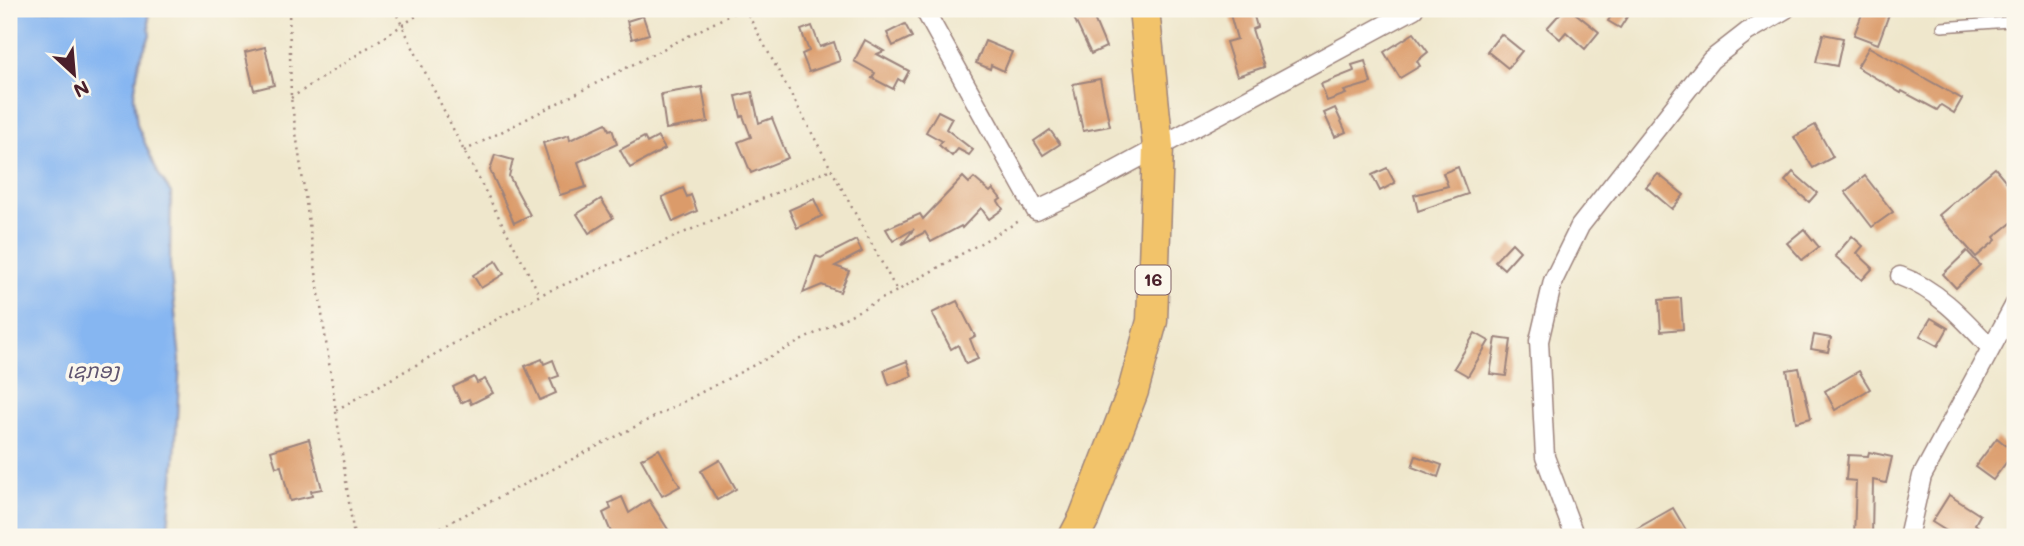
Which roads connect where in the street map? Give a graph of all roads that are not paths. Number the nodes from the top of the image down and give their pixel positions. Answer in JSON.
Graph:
{"nodes":[{"id":1,"x":924,"y":9,"type":"edge"},
{"id":2,"x":1144,"y":9,"type":"edge"},
{"id":3,"x":1413,"y":9,"type":"edge"},
{"id":4,"x":1786,"y":9,"type":"edge"},
{"id":5,"x":2015,"y":25,"type":"edge"},
{"id":6,"x":1942,"y":26,"type":"dead end"},
{"id":7,"x":1158,"y":147,"type":"junction"},
{"id":8,"x":1900,"y":276,"type":"dead end"},
{"id":9,"x":2015,"y":304,"type":"edge"},
{"id":10,"x":1990,"y":347,"type":"junction"},
{"id":11,"x":1074,"y":537,"type":"edge"},
{"id":12,"x":1575,"y":537,"type":"edge"},
{"id":13,"x":1908,"y":537,"type":"edge"}],
"edges":[{"from":1,"to":7,"type":"street"},
{"from":2,"to":7,"type":"highway","number":"16"},
{"from":3,"to":7,"type":"street"},
{"from":4,"to":12,"type":"street"},
{"from":5,"to":6,"type":"lane"},
{"from":7,"to":11,"type":"highway","number":"16"},
{"from":8,"to":10,"type":"street"},
{"from":9,"to":10,"type":"street"},
{"from":10,"to":13,"type":"street"}]}
